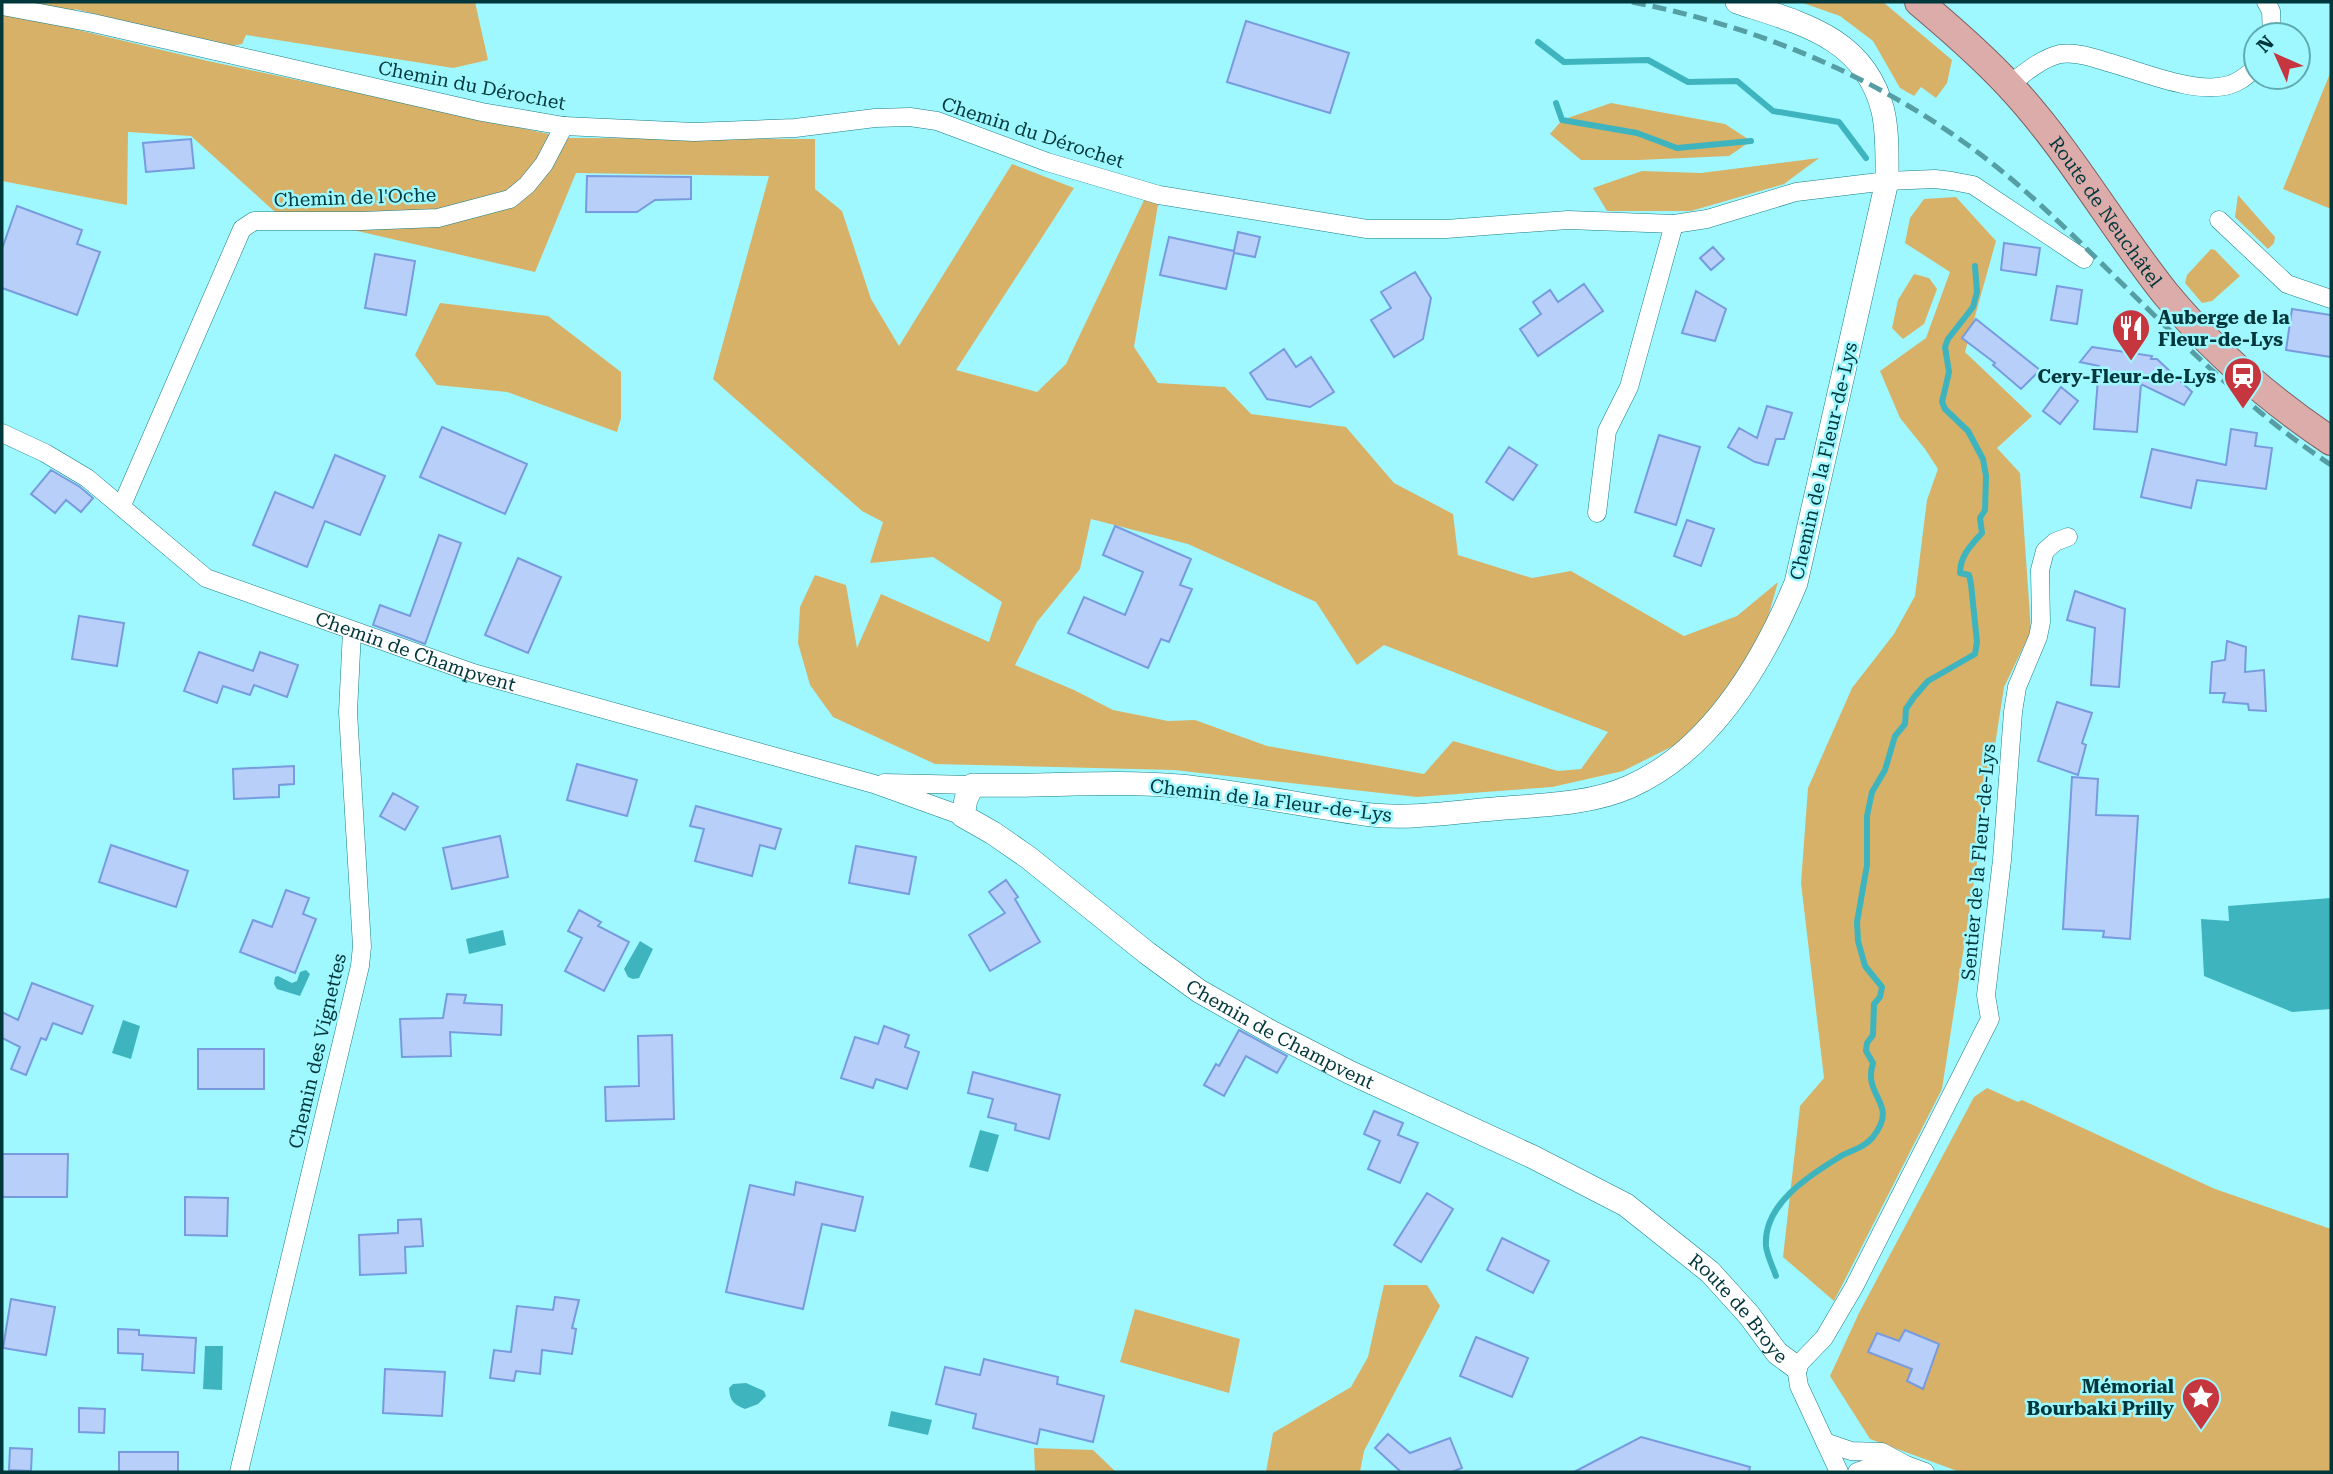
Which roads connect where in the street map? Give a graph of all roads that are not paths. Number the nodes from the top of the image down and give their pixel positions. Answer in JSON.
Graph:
{"nodes":[{"id":1,"x":1737,"y":2,"type":"edge"},
{"id":2,"x":1919,"y":2,"type":"edge"},
{"id":3,"x":2266,"y":2,"type":"edge"},
{"id":4,"x":2,"y":6,"type":"edge"},
{"id":5,"x":2271,"y":21,"type":"edge"},
{"id":6,"x":2242,"y":79,"type":"edge"},
{"id":7,"x":2009,"y":85,"type":"junction"},
{"id":8,"x":564,"y":126,"type":"junction"},
{"id":9,"x":1887,"y":181,"type":"junction"},
{"id":10,"x":2219,"y":220,"type":"dead end"},
{"id":11,"x":1674,"y":224,"type":"junction"},
{"id":12,"x":2084,"y":259,"type":"dead end"},
{"id":13,"x":2331,"y":299,"type":"edge"},
{"id":14,"x":2,"y":433,"type":"edge"},
{"id":15,"x":2331,"y":441,"type":"edge"},
{"id":16,"x":122,"y":505,"type":"junction"},
{"id":17,"x":1597,"y":513,"type":"dead end"},
{"id":18,"x":2068,"y":537,"type":"dead end"},
{"id":19,"x":352,"y":631,"type":"junction"},
{"id":20,"x":874,"y":784,"type":"junction"},
{"id":21,"x":973,"y":785,"type":"junction"},
{"id":22,"x":963,"y":816,"type":"junction"},
{"id":23,"x":1626,"y":1205,"type":"joint"},
{"id":24,"x":1796,"y":1367,"type":"junction"},
{"id":25,"x":1825,"y":1442,"type":"junction"},
{"id":26,"x":1906,"y":1465,"type":"junction"},
{"id":27,"x":239,"y":1472,"type":"edge"},
{"id":28,"x":1839,"y":1472,"type":"edge"},
{"id":29,"x":1857,"y":1472,"type":"edge"},
{"id":30,"x":1925,"y":1472,"type":"edge"}],
"edges":[{"from":1,"to":9,"type":"street","name":"Chemin de la Fleur-de-Lys"},
{"from":2,"to":7,"type":"main road","name":"Route de Neuchâtel"},
{"from":3,"to":5,"type":"street"},
{"from":4,"to":8,"type":"street","name":"Chemin du Dérochet"},
{"from":6,"to":7,"type":"street"},
{"from":7,"to":15,"type":"main road","name":"Route de Neuchâtel"},
{"from":8,"to":11,"type":"street","name":"Chemin du Dérochet"},
{"from":8,"to":16,"type":"street","name":"Chemin de l'Oche"},
{"from":9,"to":11,"type":"street","name":"Chemin du Dérochet"},
{"from":9,"to":12,"type":"street","name":"Chemin du Dérochet"},
{"from":9,"to":21,"type":"street","name":"Chemin de la Fleur-de-Lys"},
{"from":10,"to":13,"type":"street"},
{"from":11,"to":17,"type":"street"},
{"from":14,"to":16,"type":"street","name":"Chemin de Champvent"},
{"from":16,"to":19,"type":"street","name":"Chemin de Champvent"},
{"from":18,"to":24,"type":"street","name":"Sentier de la Fleur-de-Lys"},
{"from":19,"to":20,"type":"street","name":"Chemin de Champvent"},
{"from":19,"to":27,"type":"street","name":"Chemin des Vignettes"},
{"from":20,"to":21,"type":"street","name":"Chemin de Champvent"},
{"from":20,"to":22,"type":"street","name":"Chemin de Champvent"},
{"from":21,"to":22,"type":"street"},
{"from":22,"to":23,"type":"street","name":"Chemin de Champvent"},
{"from":23,"to":24,"type":"street","name":"Route de Broye"},
{"from":24,"to":25,"type":"street","name":"Route de Broye"},
{"from":25,"to":26,"type":"street"},
{"from":25,"to":28,"type":"street","name":"Route de Broye"},
{"from":26,"to":29,"type":"street"},
{"from":26,"to":30,"type":"street"}]}
